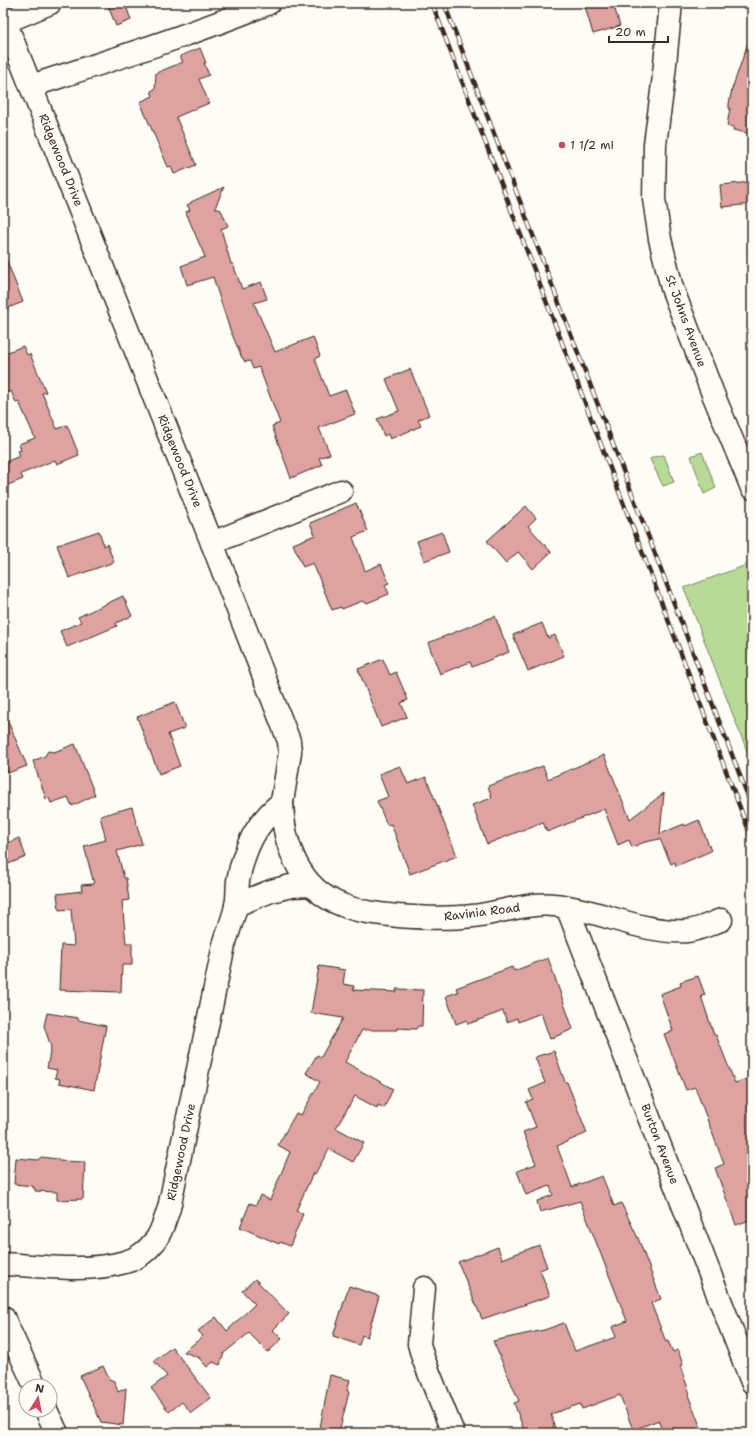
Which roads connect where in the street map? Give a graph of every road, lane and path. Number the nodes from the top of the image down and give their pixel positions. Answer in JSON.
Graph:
{"nodes":[{"id":1,"x":50,"y":3,"type":"edge"},
{"id":2,"x":269,"y":3,"type":"edge"},
{"id":3,"x":671,"y":3,"type":"edge"},
{"id":4,"x":687,"y":3,"type":"edge"},
{"id":5,"x":4,"y":19,"type":"edge"},
{"id":6,"x":663,"y":84,"type":"junction"},
{"id":7,"x":31,"y":86,"type":"junction"},
{"id":8,"x":752,"y":488,"type":"edge"},
{"id":9,"x":341,"y":491,"type":"dead end"},
{"id":10,"x":212,"y":544,"type":"junction"},
{"id":11,"x":282,"y":802,"type":"junction"},
{"id":12,"x":311,"y":885,"type":"junction"},
{"id":13,"x":236,"y":905,"type":"junction"},
{"id":14,"x":567,"y":907,"type":"junction"},
{"id":15,"x":721,"y":920,"type":"dead end"},
{"id":16,"x":3,"y":1264,"type":"edge"},
{"id":17,"x":424,"y":1288,"type":"dead end"},
{"id":18,"x":3,"y":1317,"type":"edge"},
{"id":19,"x":31,"y":1378,"type":"edge"},
{"id":20,"x":752,"y":1382,"type":"edge"},
{"id":21,"x":50,"y":1418,"type":"edge"},
{"id":22,"x":57,"y":1433,"type":"edge"},
{"id":23,"x":453,"y":1433,"type":"edge"}],
"edges":[{"from":1,"to":5,"type":"street"},
{"from":2,"to":7,"type":"street"},
{"from":3,"to":6,"type":"street","name":"St Johns Avenue"},
{"from":4,"to":6,"type":"street"},
{"from":5,"to":7,"type":"street","name":"Ridgewood Drive"},
{"from":6,"to":8,"type":"street","name":"St Johns Avenue"},
{"from":7,"to":10,"type":"street","name":"Ridgewood Drive"},
{"from":9,"to":10,"type":"street"},
{"from":10,"to":11,"type":"street","name":"Ridgewood Drive"},
{"from":11,"to":12,"type":"street","name":"Ravinia Road"},
{"from":11,"to":13,"type":"street","name":"Ridgewood Drive"},
{"from":12,"to":13,"type":"street"},
{"from":12,"to":14,"type":"street","name":"Ravinia Road"},
{"from":13,"to":16,"type":"street","name":"Ridgewood Drive"},
{"from":14,"to":15,"type":"street","name":"Ravinia Road"},
{"from":14,"to":20,"type":"street","name":"Burton Avenue"},
{"from":17,"to":23,"type":"street"},
{"from":18,"to":19,"type":"street"},
{"from":21,"to":22,"type":"street"}]}
